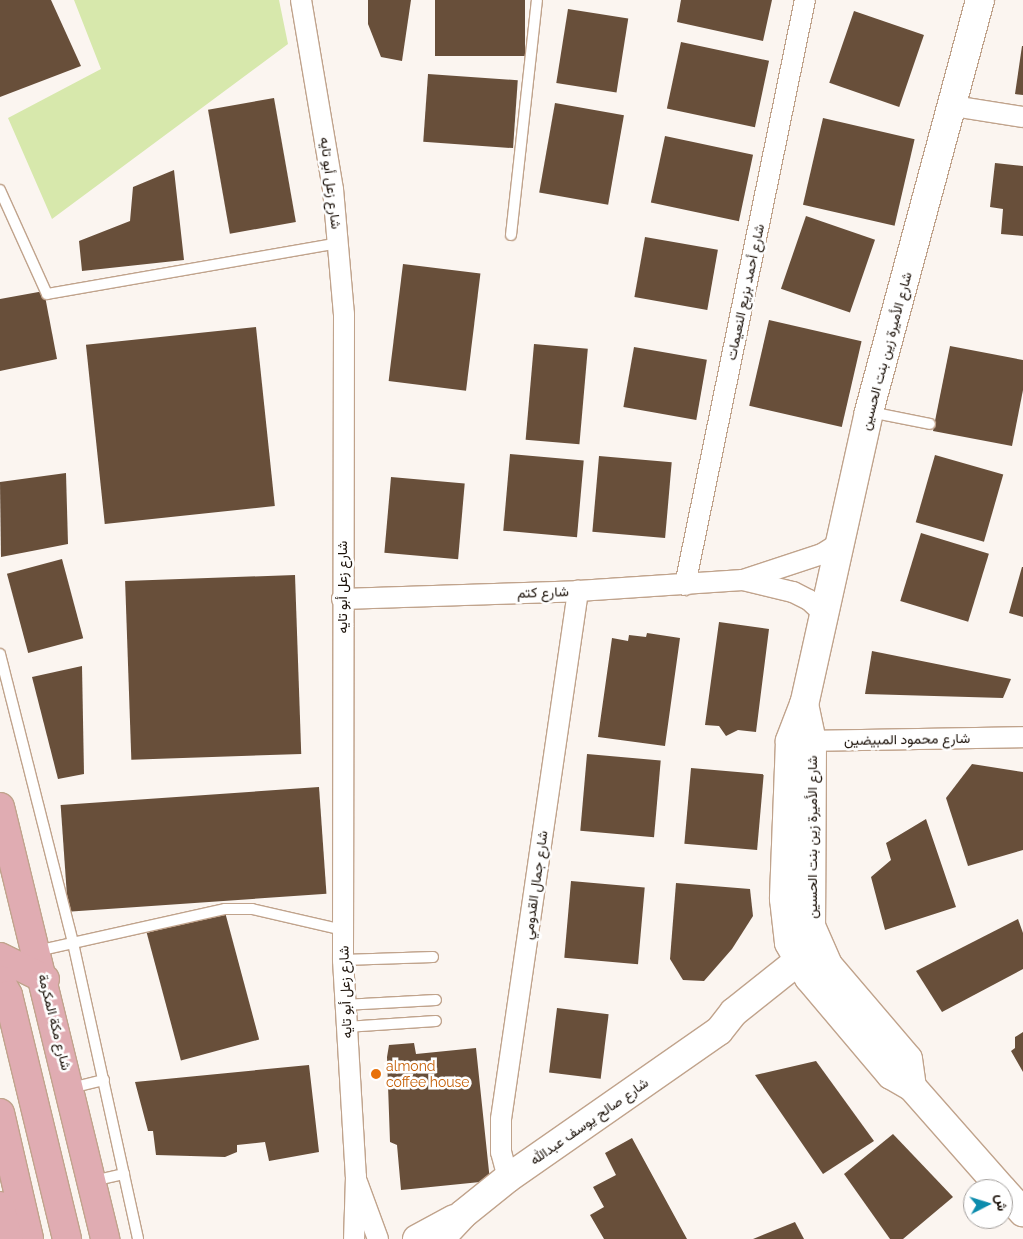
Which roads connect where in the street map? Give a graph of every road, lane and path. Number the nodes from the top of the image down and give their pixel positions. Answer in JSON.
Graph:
{"nodes":[{"id":1,"x":301,"y":0,"type":"edge"},
{"id":2,"x":537,"y":0,"type":"edge"},
{"id":3,"x":805,"y":0,"type":"edge"},
{"id":4,"x":980,"y":0,"type":"edge"},
{"id":5,"x":953,"y":106,"type":"junction"},
{"id":6,"x":1023,"y":117,"type":"edge"},
{"id":7,"x":0,"y":190,"type":"edge"},
{"id":8,"x":511,"y":235,"type":"dead end"},
{"id":9,"x":338,"y":243,"type":"junction"},
{"id":10,"x":869,"y":412,"type":"junction"},
{"id":11,"x":930,"y":424,"type":"dead end"},
{"id":12,"x":841,"y":542,"type":"junction"},
{"id":13,"x":743,"y":580,"type":"junction"},
{"id":14,"x":685,"y":584,"type":"junction"},
{"id":15,"x":578,"y":591,"type":"junction"},
{"id":16,"x":342,"y":599,"type":"junction"},
{"id":17,"x":823,"y":613,"type":"junction"},
{"id":18,"x":0,"y":654,"type":"edge"},
{"id":19,"x":1023,"y":737,"type":"edge"},
{"id":20,"x":801,"y":741,"type":"junction"},
{"id":21,"x":0,"y":807,"type":"edge"},
{"id":22,"x":343,"y":930,"type":"junction"},
{"id":23,"x":73,"y":943,"type":"junction"},
{"id":24,"x":37,"y":951,"type":"junction"},
{"id":25,"x":0,"y":957,"type":"edge"},
{"id":26,"x":434,"y":957,"type":"dead end"},
{"id":27,"x":343,"y":960,"type":"junction"},
{"id":28,"x":813,"y":962,"type":"junction"},
{"id":29,"x":45,"y":979,"type":"junction"},
{"id":30,"x":0,"y":980,"type":"edge"},
{"id":31,"x":436,"y":1000,"type":"dead end"},
{"id":32,"x":344,"y":1005,"type":"junction"},
{"id":33,"x":436,"y":1021,"type":"dead end"},
{"id":34,"x":346,"y":1027,"type":"junction"},
{"id":35,"x":104,"y":1080,"type":"junction"},
{"id":36,"x":70,"y":1088,"type":"junction"},
{"id":37,"x":0,"y":1113,"type":"edge"},
{"id":38,"x":124,"y":1174,"type":"junction"},
{"id":39,"x":356,"y":1177,"type":"junction"},
{"id":40,"x":508,"y":1178,"type":"junction"},
{"id":41,"x":994,"y":1179,"type":"edge"},
{"id":42,"x":92,"y":1182,"type":"junction"},
{"id":43,"x":1013,"y":1200,"type":"edge"},
{"id":44,"x":0,"y":1206,"type":"edge"},
{"id":45,"x":1023,"y":1212,"type":"edge"},
{"id":46,"x":462,"y":1215,"type":"junction"},
{"id":47,"x":8,"y":1239,"type":"edge"},
{"id":48,"x":29,"y":1239,"type":"edge"},
{"id":49,"x":67,"y":1239,"type":"edge"},
{"id":50,"x":105,"y":1239,"type":"edge"},
{"id":51,"x":138,"y":1239,"type":"edge"},
{"id":52,"x":354,"y":1239,"type":"edge"},
{"id":53,"x":378,"y":1239,"type":"edge"},
{"id":54,"x":417,"y":1239,"type":"edge"},
{"id":55,"x":440,"y":1239,"type":"edge"}],
"edges":[{"from":1,"to":9,"type":"street","name":"شارع زعل أبو تايه"},
{"from":2,"to":8,"type":"lane"},
{"from":3,"to":14,"type":"street","name":"شارع أحمد بزيع النعيمات"},
{"from":4,"to":5,"type":"street","name":"شارع الأميرة زين بنت الحسين"},
{"from":5,"to":6,"type":"street"},
{"from":5,"to":10,"type":"street","name":"شارع الأميرة زين بنت الحسين"},
{"from":7,"to":9,"type":"lane"},
{"from":9,"to":16,"type":"street","name":"شارع زعل أبو تايه"},
{"from":10,"to":11,"type":"lane"},
{"from":10,"to":12,"type":"street","name":"شارع الأميرة زين بنت الحسين"},
{"from":12,"to":13,"type":"street","name":"شارع كتم"},
{"from":12,"to":17,"type":"street","name":"شارع الأميرة زين بنت الحسين"},
{"from":13,"to":14,"type":"street","name":"شارع كتم"},
{"from":13,"to":17,"type":"street","name":"شارع كتم"},
{"from":14,"to":15,"type":"street","name":"شارع كتم"},
{"from":15,"to":16,"type":"street","name":"شارع كتم"},
{"from":15,"to":40,"type":"street","name":"شارع جمال القدومي"},
{"from":16,"to":22,"type":"street","name":"شارع زعل أبو تايه"},
{"from":17,"to":20,"type":"street","name":"شارع الأميرة زين بنت الحسين"},
{"from":18,"to":23,"type":"lane"},
{"from":19,"to":20,"type":"street","name":"شارع محمود المبيضين"},
{"from":20,"to":28,"type":"street","name":"شارع الأميرة زين بنت الحسين"},
{"from":21,"to":24,"type":"main road","name":"شارع مكة المكرمة"},
{"from":22,"to":23,"type":"lane"},
{"from":22,"to":27,"type":"street","name":"شارع زعل أبو تايه"},
{"from":23,"to":24,"type":"lane"},
{"from":23,"to":35,"type":"lane"},
{"from":24,"to":29,"type":"main road","name":"شارع مكة المكرمة"},
{"from":25,"to":29,"type":"main road"},
{"from":26,"to":27,"type":"lane"},
{"from":27,"to":32,"type":"street","name":"شارع زعل أبو تايه"},
{"from":28,"to":40,"type":"street","name":"شارع صالح يوسف عبدالله"},
{"from":28,"to":41,"type":"street","name":"شارع الأميرة زين بنت الحسين"},
{"from":29,"to":36,"type":"main road","name":"شارع مكة المكرمة"},
{"from":30,"to":49,"type":"main road"},
{"from":31,"to":32,"type":"lane"},
{"from":32,"to":34,"type":"street","name":"شارع زعل أبو تايه"},
{"from":33,"to":34,"type":"lane"},
{"from":34,"to":39,"type":"street","name":"شارع زعل أبو تايه"},
{"from":35,"to":36,"type":"lane"},
{"from":35,"to":38,"type":"lane"},
{"from":36,"to":42,"type":"main road","name":"شارع مكة المكرمة"},
{"from":37,"to":48,"type":"main road"},
{"from":38,"to":42,"type":"lane"},
{"from":38,"to":51,"type":"lane"},
{"from":39,"to":52,"type":"street","name":"شارع زعل أبو تايه"},
{"from":39,"to":53,"type":"street","name":"شارع زعل أبو تايه"},
{"from":40,"to":46,"type":"street","name":"شارع صالح يوسف عبدالله"},
{"from":42,"to":50,"type":"main road","name":"شارع مكة المكرمة"},
{"from":43,"to":45,"type":"street","name":"شارع الأميرة زين بنت الحسين"},
{"from":44,"to":47,"type":"main road"},
{"from":46,"to":54,"type":"street","name":"شارع صالح يوسف عبدالله"},
{"from":46,"to":55,"type":"street","name":"شارع صالح يوسف عبدالله"}]}
